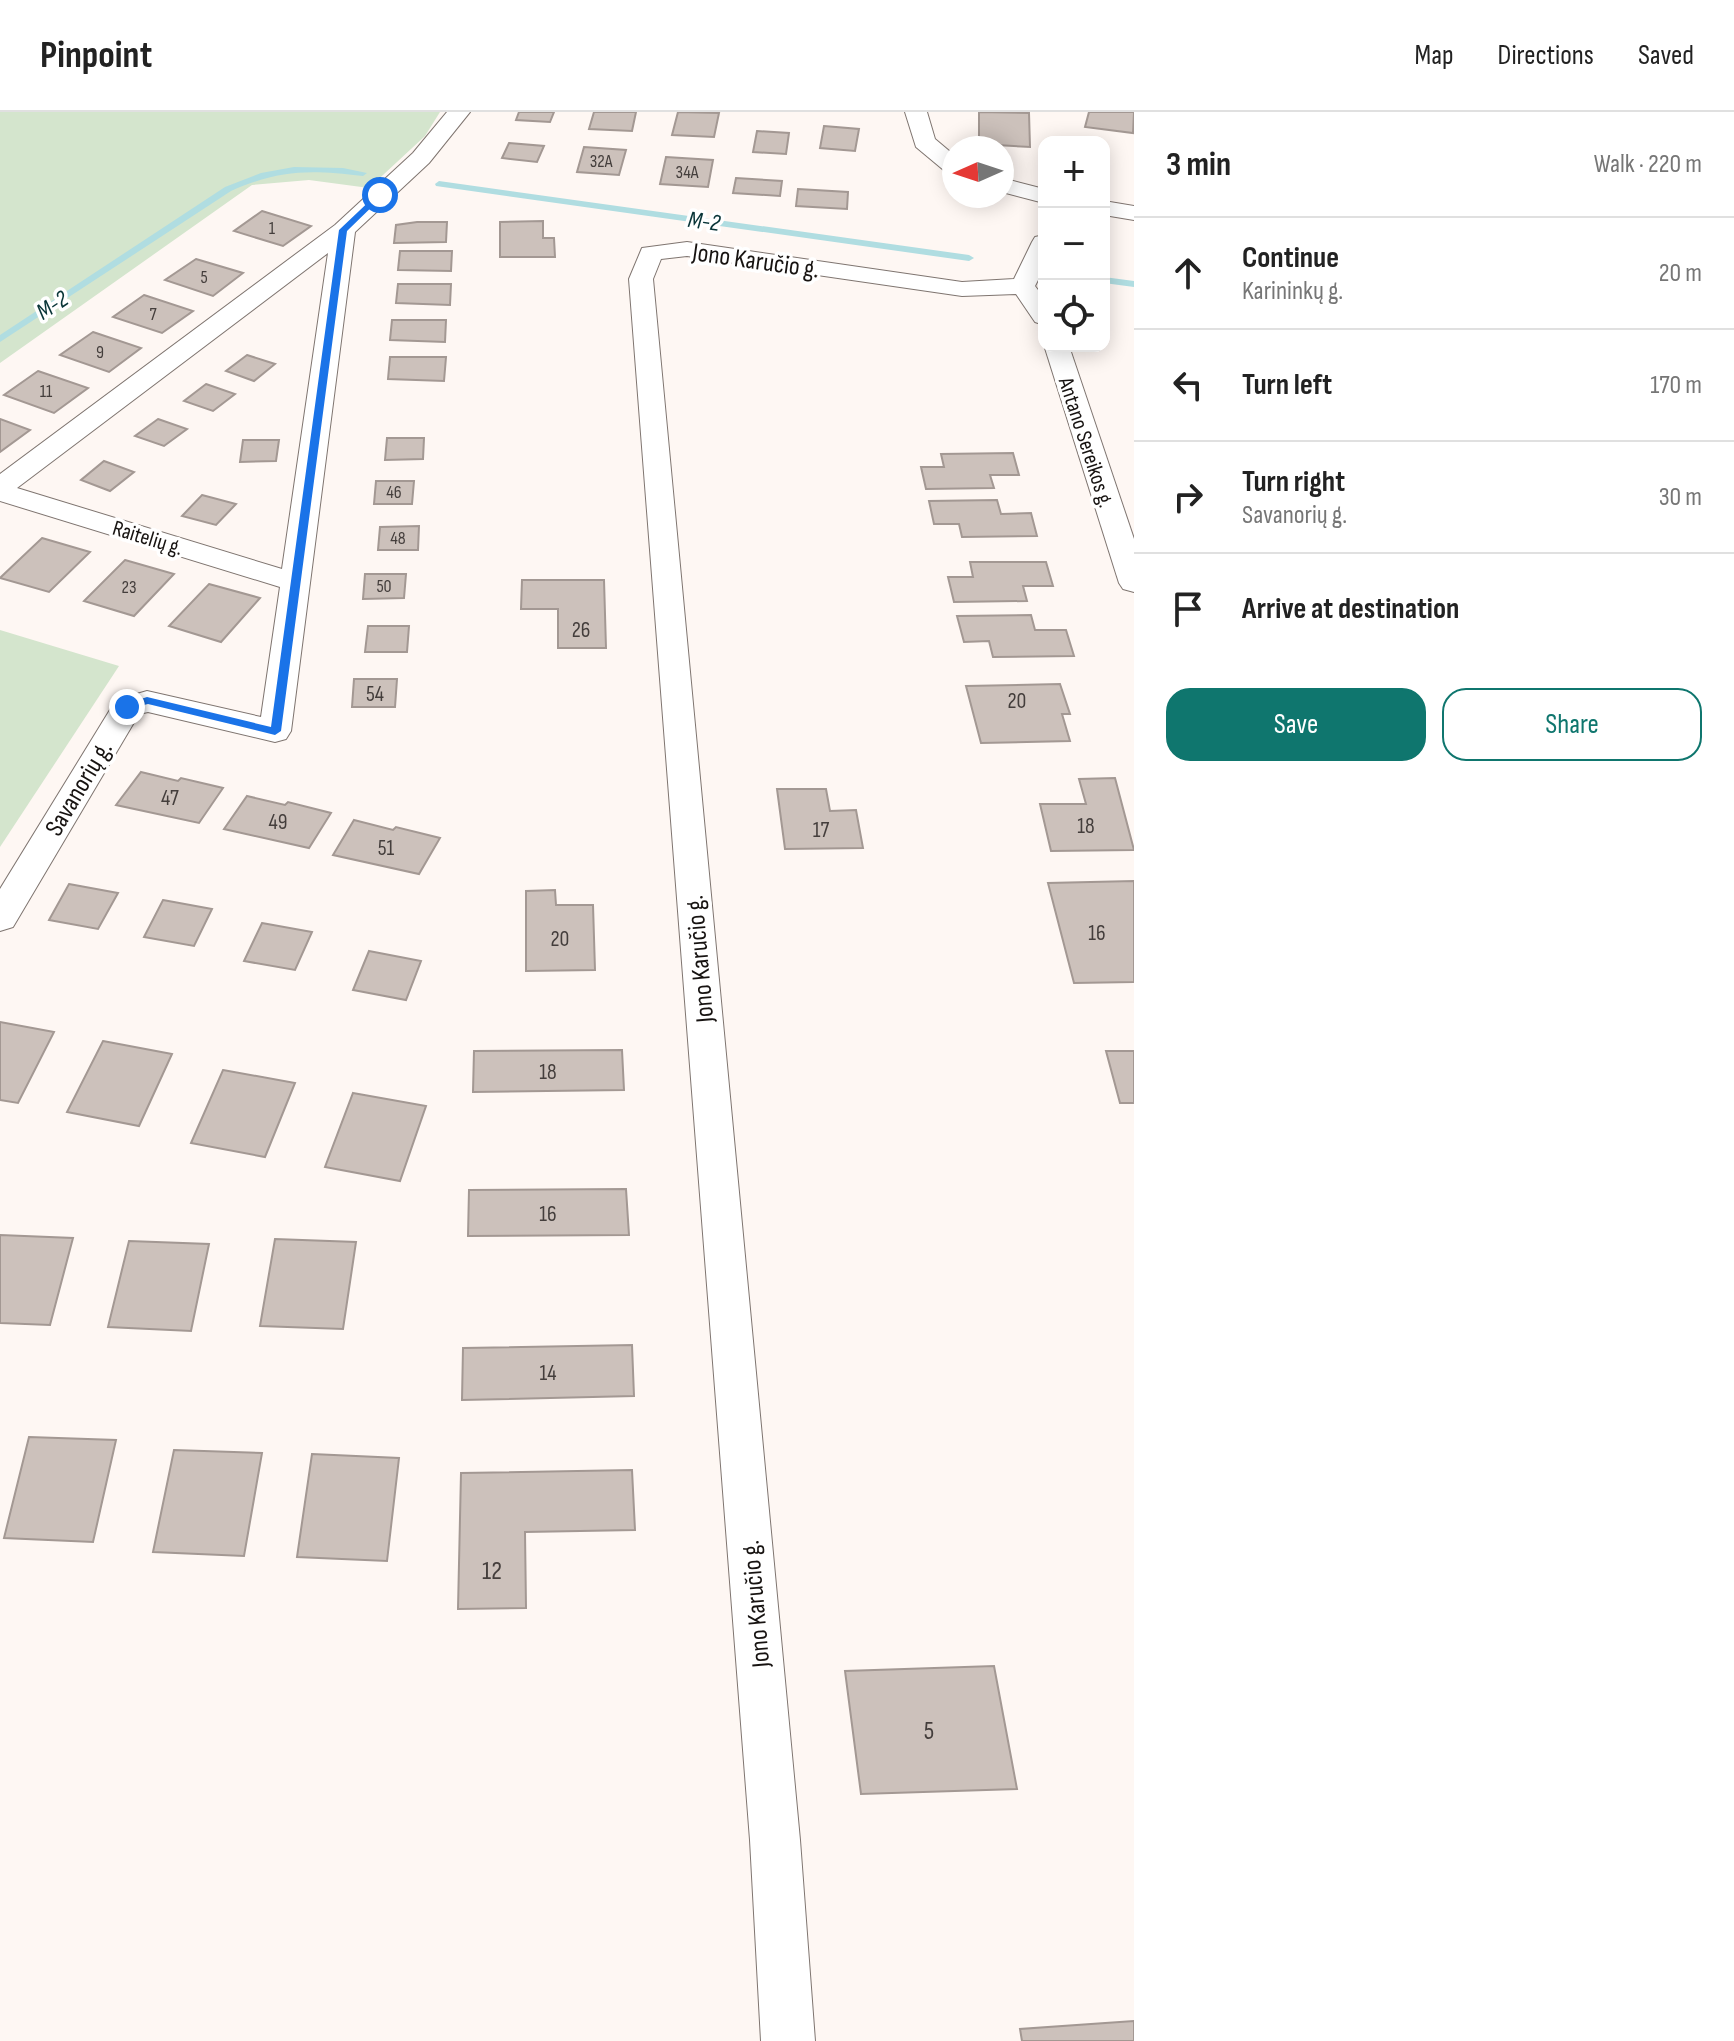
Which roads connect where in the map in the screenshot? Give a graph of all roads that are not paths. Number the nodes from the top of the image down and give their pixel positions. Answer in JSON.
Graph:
{"nodes":[{"id":1,"x":459,"y":112,"type":"edge"},
{"id":2,"x":916,"y":112,"type":"edge"},
{"id":3,"x":942,"y":157,"type":"edge"},
{"id":4,"x":1014,"y":188,"type":"edge"},
{"id":5,"x":1038,"y":194,"type":"edge"},
{"id":6,"x":1110,"y":209,"type":"edge"},
{"id":7,"x":1134,"y":213,"type":"edge"},
{"id":8,"x":343,"y":230,"type":"junction"},
{"id":9,"x":1038,"y":255,"type":"edge"},
{"id":10,"x":1023,"y":286,"type":"junction"},
{"id":11,"x":1038,"y":308,"type":"edge"},
{"id":12,"x":1058,"y":352,"type":"edge"},
{"id":13,"x":0,"y":490,"type":"edge"},
{"id":14,"x":295,"y":582,"type":"junction"},
{"id":15,"x":1134,"y":583,"type":"edge"},
{"id":16,"x":0,"y":918,"type":"edge"},
{"id":17,"x":788,"y":2041,"type":"edge"}],
"edges":[{"from":1,"to":8,"type":"street"},
{"from":2,"to":3,"type":"street"},
{"from":4,"to":5,"type":"street"},
{"from":6,"to":7,"type":"street"},
{"from":8,"to":13,"type":"street"},
{"from":8,"to":14,"type":"street"},
{"from":9,"to":10,"type":"street"},
{"from":10,"to":11,"type":"street"},
{"from":10,"to":17,"type":"street","name":"Jono Karučio g."},
{"from":12,"to":15,"type":"street","name":"Antano Sereikos g."},
{"from":13,"to":14,"type":"street","name":"Raitelių g."},
{"from":14,"to":16,"type":"street","name":"Savanorių g."}]}
